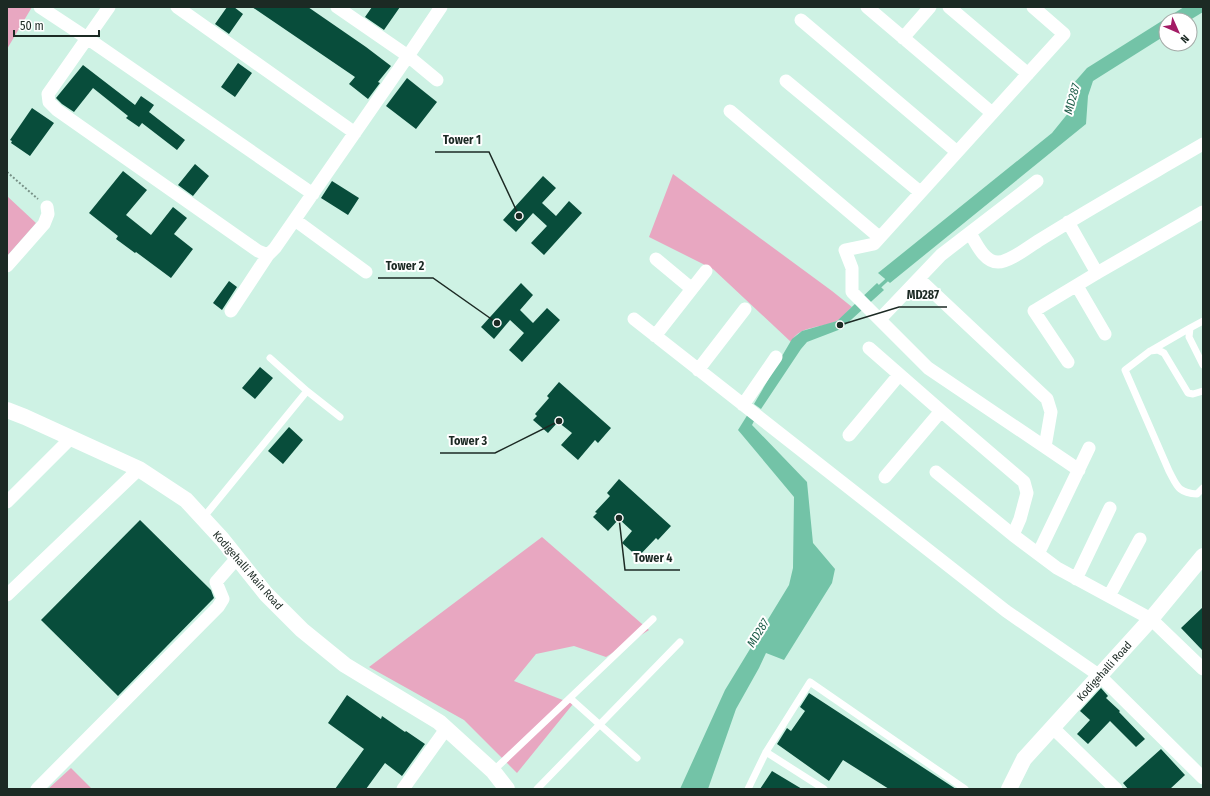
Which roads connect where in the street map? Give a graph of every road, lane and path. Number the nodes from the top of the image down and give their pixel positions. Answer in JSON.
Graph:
{"nodes":[{"id":1,"x":40,"y":7,"type":"edge"},
{"id":2,"x":109,"y":7,"type":"edge"},
{"id":3,"x":177,"y":7,"type":"edge"},
{"id":4,"x":337,"y":7,"type":"edge"},
{"id":5,"x":441,"y":7,"type":"edge"},
{"id":6,"x":867,"y":7,"type":"edge"},
{"id":7,"x":930,"y":7,"type":"edge"},
{"id":8,"x":949,"y":7,"type":"edge"},
{"id":9,"x":1033,"y":7,"type":"edge"},
{"id":10,"x":801,"y":20,"type":"dead end"},
{"id":11,"x":87,"y":38,"type":"junction"},
{"id":12,"x":904,"y":38,"type":"junction"},
{"id":13,"x":408,"y":56,"type":"junction"},
{"id":14,"x":1028,"y":74,"type":"junction"},
{"id":15,"x":437,"y":80,"type":"dead end"},
{"id":16,"x":786,"y":81,"type":"dead end"},
{"id":17,"x":730,"y":111,"type":"dead end"},
{"id":18,"x":992,"y":113,"type":"junction"},
{"id":19,"x":355,"y":133,"type":"junction"},
{"id":20,"x":1203,"y":144,"type":"edge"},
{"id":21,"x":957,"y":152,"type":"junction"},
{"id":22,"x":7,"y":172,"type":"edge"},
{"id":23,"x":1037,"y":181,"type":"dead end"},
{"id":24,"x":920,"y":192,"type":"junction"},
{"id":25,"x":313,"y":194,"type":"junction"},
{"id":26,"x":46,"y":207,"type":"joint"},
{"id":27,"x":1203,"y":212,"type":"edge"},
{"id":28,"x":295,"y":220,"type":"junction"},
{"id":29,"x":1068,"y":222,"type":"junction"},
{"id":30,"x":970,"y":233,"type":"junction"},
{"id":31,"x":879,"y":237,"type":"junction"},
{"id":32,"x":268,"y":255,"type":"junction"},
{"id":33,"x":656,"y":259,"type":"dead end"},
{"id":34,"x":7,"y":266,"type":"edge"},
{"id":35,"x":366,"y":272,"type":"dead end"},
{"id":36,"x":706,"y":272,"type":"dead end"},
{"id":37,"x":1097,"y":273,"type":"junction"},
{"id":38,"x":919,"y":279,"type":"junction"},
{"id":39,"x":1077,"y":286,"type":"junction"},
{"id":40,"x":692,"y":289,"type":"junction"},
{"id":41,"x":745,"y":309,"type":"dead end"},
{"id":42,"x":231,"y":311,"type":"dead end"},
{"id":43,"x":877,"y":316,"type":"junction"},
{"id":44,"x":634,"y":320,"type":"dead end"},
{"id":45,"x":1203,"y":322,"type":"edge"},
{"id":46,"x":1190,"y":328,"type":"junction"},
{"id":47,"x":1105,"y":334,"type":"dead end"},
{"id":48,"x":655,"y":336,"type":"junction"},
{"id":49,"x":869,"y":348,"type":"dead end"},
{"id":50,"x":1150,"y":351,"type":"junction"},
{"id":51,"x":776,"y":357,"type":"dead end"},
{"id":52,"x":270,"y":358,"type":"dead end"},
{"id":53,"x":1068,"y":362,"type":"dead end"},
{"id":54,"x":1203,"y":365,"type":"edge"},
{"id":55,"x":698,"y":370,"type":"junction"},
{"id":56,"x":899,"y":375,"type":"junction"},
{"id":57,"x":307,"y":391,"type":"junction"},
{"id":58,"x":1203,"y":391,"type":"edge"},
{"id":59,"x":743,"y":405,"type":"junction"},
{"id":60,"x":7,"y":410,"type":"edge"},
{"id":61,"x":941,"y":411,"type":"junction"},
{"id":62,"x":340,"y":417,"type":"dead end"},
{"id":63,"x":850,"y":435,"type":"dead end"},
{"id":64,"x":70,"y":438,"type":"junction"},
{"id":65,"x":1045,"y":447,"type":"junction"},
{"id":66,"x":1089,"y":448,"type":"dead end"},
{"id":67,"x":139,"y":469,"type":"junction"},
{"id":68,"x":1079,"y":470,"type":"junction"},
{"id":69,"x":936,"y":472,"type":"dead end"},
{"id":70,"x":885,"y":476,"type":"dead end"},
{"id":71,"x":1203,"y":488,"type":"edge"},
{"id":72,"x":7,"y":502,"type":"edge"},
{"id":73,"x":1110,"y":508,"type":"dead end"},
{"id":74,"x":203,"y":518,"type":"junction"},
{"id":75,"x":1013,"y":535,"type":"junction"},
{"id":76,"x":1140,"y":539,"type":"dead end"},
{"id":77,"x":1038,"y":554,"type":"junction"},
{"id":78,"x":1203,"y":556,"type":"edge"},
{"id":79,"x":237,"y":558,"type":"junction"},
{"id":80,"x":1076,"y":579,"type":"junction"},
{"id":81,"x":7,"y":595,"type":"edge"},
{"id":82,"x":1109,"y":596,"type":"junction"},
{"id":83,"x":653,"y":619,"type":"dead end"},
{"id":84,"x":1151,"y":619,"type":"junction"},
{"id":85,"x":680,"y":642,"type":"dead end"},
{"id":86,"x":1203,"y":669,"type":"edge"},
{"id":87,"x":1100,"y":676,"type":"junction"},
{"id":88,"x":570,"y":698,"type":"junction"},
{"id":89,"x":600,"y":724,"type":"junction"},
{"id":90,"x":1053,"y":728,"type":"junction"},
{"id":91,"x":446,"y":729,"type":"junction"},
{"id":92,"x":766,"y":752,"type":"junction"},
{"id":93,"x":637,"y":758,"type":"dead end"},
{"id":94,"x":493,"y":771,"type":"junction"},
{"id":95,"x":1203,"y":778,"type":"edge"},
{"id":96,"x":1013,"y":787,"type":"edge"},
{"id":97,"x":37,"y":789,"type":"edge"},
{"id":98,"x":403,"y":789,"type":"edge"},
{"id":99,"x":507,"y":789,"type":"edge"},
{"id":100,"x":537,"y":789,"type":"edge"},
{"id":101,"x":748,"y":789,"type":"edge"},
{"id":102,"x":824,"y":789,"type":"edge"},
{"id":103,"x":964,"y":789,"type":"edge"},
{"id":104,"x":1116,"y":789,"type":"edge"}],
"edges":[{"from":1,"to":11,"type":"street"},
{"from":2,"to":11,"type":"street"},
{"from":3,"to":19,"type":"street"},
{"from":4,"to":13,"type":"street"},
{"from":5,"to":13,"type":"street"},
{"from":6,"to":12,"type":"street"},
{"from":7,"to":12,"type":"street"},
{"from":8,"to":14,"type":"street"},
{"from":9,"to":14,"type":"street"},
{"from":10,"to":21,"type":"street"},
{"from":11,"to":25,"type":"street"},
{"from":11,"to":32,"type":"street"},
{"from":12,"to":18,"type":"street"},
{"from":13,"to":15,"type":"street"},
{"from":13,"to":19,"type":"street"},
{"from":14,"to":18,"type":"street"},
{"from":16,"to":24,"type":"street"},
{"from":17,"to":31,"type":"street"},
{"from":18,"to":21,"type":"street"},
{"from":19,"to":25,"type":"street"},
{"from":20,"to":29,"type":"street"},
{"from":21,"to":24,"type":"street"},
{"from":22,"to":26,"type":"path"},
{"from":23,"to":30,"type":"street"},
{"from":24,"to":31,"type":"street"},
{"from":25,"to":28,"type":"street"},
{"from":26,"to":34,"type":"street"},
{"from":27,"to":37,"type":"street"},
{"from":28,"to":32,"type":"street"},
{"from":28,"to":35,"type":"street"},
{"from":29,"to":30,"type":"street"},
{"from":29,"to":37,"type":"street"},
{"from":30,"to":38,"type":"street"},
{"from":31,"to":43,"type":"street"},
{"from":32,"to":42,"type":"street"},
{"from":33,"to":40,"type":"street"},
{"from":36,"to":40,"type":"street"},
{"from":37,"to":39,"type":"street"},
{"from":38,"to":43,"type":"street"},
{"from":38,"to":65,"type":"street"},
{"from":39,"to":47,"type":"street"},
{"from":39,"to":53,"type":"street"},
{"from":40,"to":48,"type":"street"},
{"from":41,"to":55,"type":"street"},
{"from":43,"to":65,"type":"street"},
{"from":44,"to":48,"type":"street"},
{"from":45,"to":46,"type":"lane"},
{"from":46,"to":50,"type":"lane"},
{"from":46,"to":54,"type":"lane"},
{"from":48,"to":55,"type":"street"},
{"from":49,"to":56,"type":"street"},
{"from":50,"to":58,"type":"lane"},
{"from":50,"to":71,"type":"lane"},
{"from":51,"to":59,"type":"street"},
{"from":52,"to":57,"type":"lane"},
{"from":55,"to":59,"type":"street"},
{"from":56,"to":61,"type":"street"},
{"from":56,"to":63,"type":"street"},
{"from":57,"to":62,"type":"lane"},
{"from":57,"to":74,"type":"lane"},
{"from":59,"to":87,"type":"street"},
{"from":60,"to":64,"type":"street","name":"Kodigehalli Main Road"},
{"from":61,"to":70,"type":"street"},
{"from":61,"to":75,"type":"street"},
{"from":64,"to":67,"type":"street","name":"Kodigehalli Main Road"},
{"from":64,"to":72,"type":"street"},
{"from":65,"to":68,"type":"street"},
{"from":66,"to":68,"type":"street"},
{"from":67,"to":74,"type":"street","name":"Kodigehalli Main Road"},
{"from":67,"to":81,"type":"street"},
{"from":68,"to":77,"type":"street"},
{"from":69,"to":75,"type":"street"},
{"from":73,"to":80,"type":"street"},
{"from":74,"to":79,"type":"street","name":"Kodigehalli Main Road"},
{"from":75,"to":77,"type":"street"},
{"from":76,"to":82,"type":"street"},
{"from":77,"to":80,"type":"street"},
{"from":78,"to":84,"type":"street","name":"Kodigehalli Road"},
{"from":79,"to":91,"type":"street","name":"Kodigehalli Main Road"},
{"from":79,"to":97,"type":"street"},
{"from":80,"to":82,"type":"street"},
{"from":82,"to":84,"type":"street"},
{"from":83,"to":88,"type":"lane"},
{"from":84,"to":86,"type":"street"},
{"from":84,"to":87,"type":"street","name":"Kodigehalli Road"},
{"from":85,"to":89,"type":"lane"},
{"from":87,"to":90,"type":"street","name":"Kodigehalli Road"},
{"from":87,"to":95,"type":"street"},
{"from":88,"to":89,"type":"lane"},
{"from":88,"to":94,"type":"lane"},
{"from":89,"to":93,"type":"lane"},
{"from":89,"to":100,"type":"lane"},
{"from":90,"to":96,"type":"street","name":"Kodigehalli Road"},
{"from":90,"to":104,"type":"street"},
{"from":91,"to":94,"type":"street","name":"Kodigehalli Main Road"},
{"from":91,"to":98,"type":"street"},
{"from":92,"to":101,"type":"lane"},
{"from":92,"to":102,"type":"lane"},
{"from":92,"to":103,"type":"lane"},
{"from":94,"to":99,"type":"street","name":"Kodigehalli Main Road"}]}
